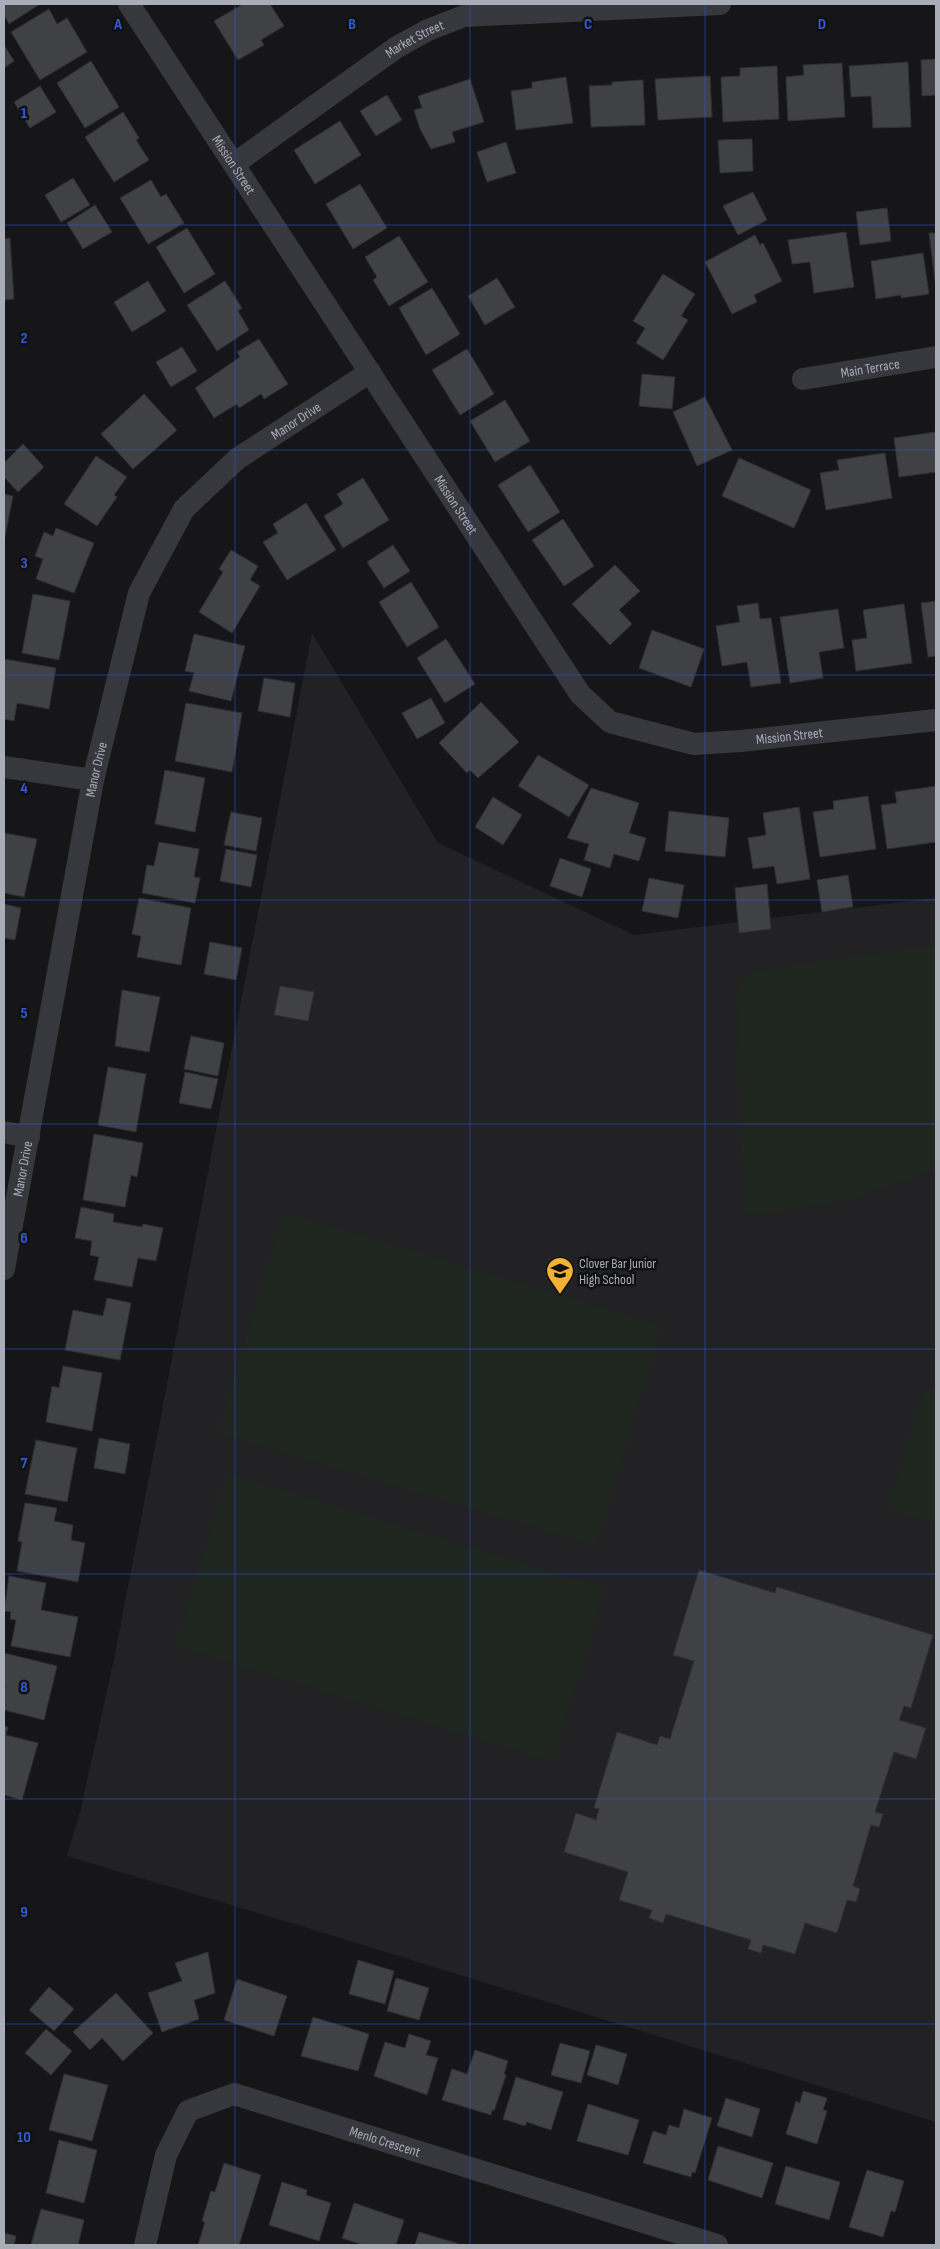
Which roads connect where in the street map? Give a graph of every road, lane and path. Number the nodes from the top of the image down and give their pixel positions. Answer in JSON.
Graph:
{"nodes":[{"id":1,"x":129,"y":4,"type":"edge"},
{"id":2,"x":720,"y":4,"type":"edge"},
{"id":3,"x":234,"y":164,"type":"junction"},
{"id":4,"x":936,"y":356,"type":"edge"},
{"id":5,"x":370,"y":372,"type":"junction"},
{"id":6,"x":803,"y":379,"type":"dead end"},
{"id":7,"x":936,"y":720,"type":"edge"},
{"id":8,"x":4,"y":767,"type":"edge"},
{"id":9,"x":93,"y":780,"type":"junction"},
{"id":10,"x":4,"y":1132,"type":"edge"},
{"id":11,"x":28,"y":1137,"type":"junction"},
{"id":12,"x":4,"y":1269,"type":"edge"},
{"id":13,"x":144,"y":2245,"type":"edge"},
{"id":14,"x":717,"y":2245,"type":"edge"}],
"edges":[{"from":1,"to":3,"type":"street","name":"Mission Street"},
{"from":2,"to":3,"type":"street","name":"Market Street"},
{"from":3,"to":5,"type":"street","name":"Mission Street"},
{"from":4,"to":6,"type":"street","name":"Main Terrace"},
{"from":5,"to":7,"type":"street","name":"Mission Street"},
{"from":5,"to":9,"type":"street","name":"Manor Drive"},
{"from":8,"to":9,"type":"street"},
{"from":9,"to":11,"type":"street","name":"Manor Drive"},
{"from":10,"to":11,"type":"street"},
{"from":11,"to":12,"type":"street","name":"Manor Drive"},
{"from":13,"to":14,"type":"street","name":"Menlo Crescent"}]}
